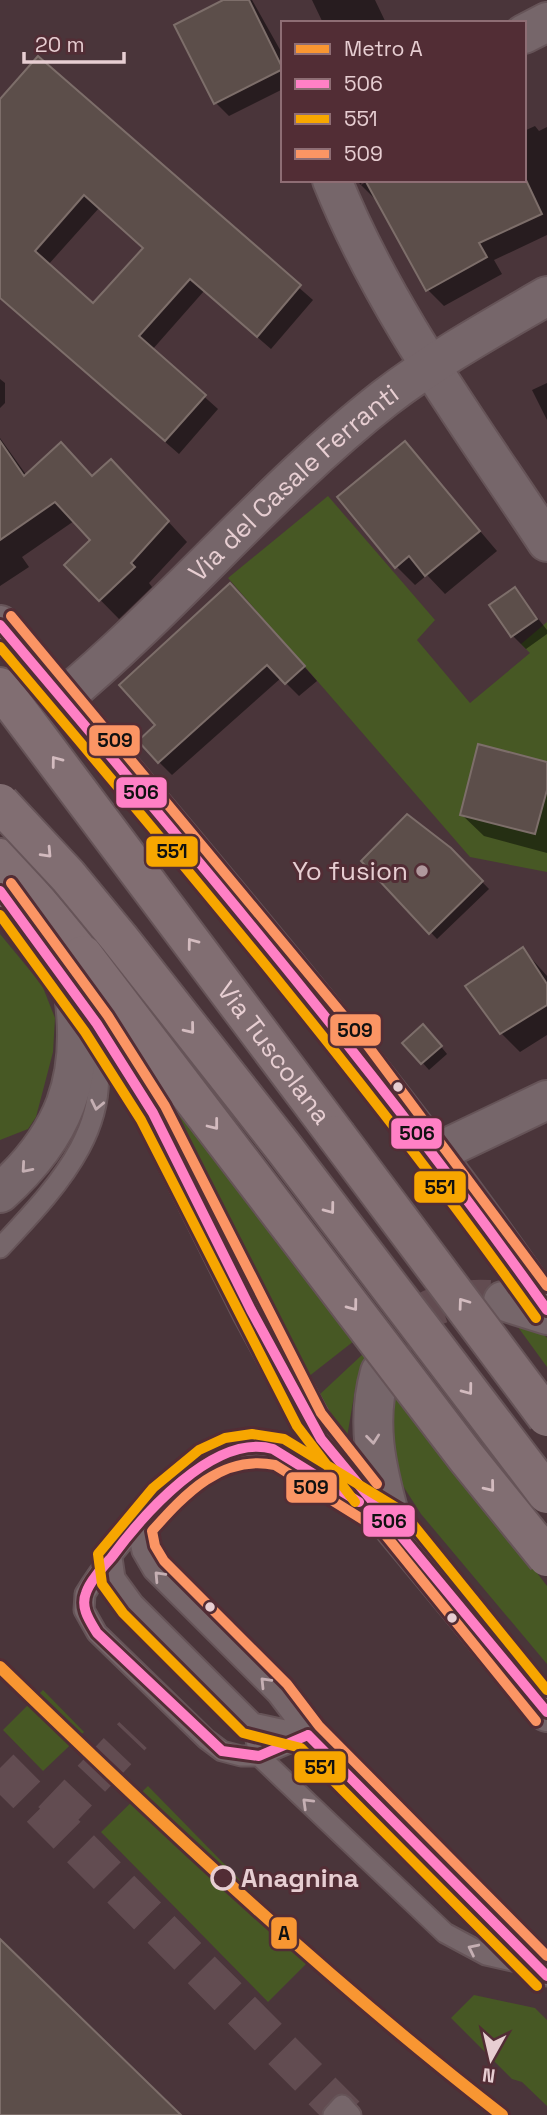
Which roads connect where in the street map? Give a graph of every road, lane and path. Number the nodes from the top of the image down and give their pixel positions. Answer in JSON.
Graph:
{"nodes":[{"id":1,"x":547,"y":22,"type":"edge"},
{"id":2,"x":526,"y":33,"type":"edge"},
{"id":3,"x":333,"y":182,"type":"edge"},
{"id":4,"x":547,"y":296,"type":"edge"},
{"id":5,"x":432,"y":365,"type":"junction"},
{"id":6,"x":547,"y":542,"type":"edge"},
{"id":7,"x":0,"y":625,"type":"edge"},
{"id":8,"x":0,"y":687,"type":"edge"},
{"id":9,"x":62,"y":699,"type":"junction"},
{"id":10,"x":0,"y":803,"type":"edge"},
{"id":11,"x":0,"y":858,"type":"edge"},
{"id":12,"x":0,"y":891,"type":"edge"},
{"id":13,"x":74,"y":992,"type":"junction"},
{"id":14,"x":547,"y":1100,"type":"edge"},
{"id":15,"x":434,"y":1154,"type":"junction"},
{"id":16,"x":0,"y":1193,"type":"edge"},
{"id":17,"x":0,"y":1248,"type":"edge"},
{"id":18,"x":503,"y":1301,"type":"tunnel mouth"},
{"id":19,"x":547,"y":1313,"type":"edge"},
{"id":20,"x":380,"y":1371,"type":"tunnel mouth"},
{"id":21,"x":547,"y":1417,"type":"edge"},
{"id":22,"x":547,"y":1494,"type":"edge"},
{"id":23,"x":392,"y":1521,"type":"junction"},
{"id":24,"x":138,"y":1527,"type":"junction"},
{"id":25,"x":547,"y":1557,"type":"edge"},
{"id":26,"x":112,"y":1558,"type":"junction"},
{"id":27,"x":547,"y":1712,"type":"edge"},
{"id":28,"x":253,"y":1723,"type":"junction"},
{"id":29,"x":308,"y":1735,"type":"junction"},
{"id":30,"x":259,"y":1756,"type":"junction"},
{"id":31,"x":543,"y":1971,"type":"edge"}],
"edges":[{"from":1,"to":2,"type":"main road"},
{"from":3,"to":5,"type":"main road"},
{"from":4,"to":5,"type":"main road","name":"Via del Casale Ferranti"},
{"from":5,"to":6,"type":"main road"},
{"from":5,"to":9,"type":"main road","name":"Via del Casale Ferranti"},
{"from":7,"to":9,"type":"main road"},
{"from":21,"to":8,"type":"main road","name":"Via Tuscolana","one_way":true,"bridge":true},
{"from":9,"to":15,"type":"main road"},
{"from":10,"to":22,"type":"main road","name":"Via Tuscolana","one_way":true,"bridge":true},
{"from":11,"to":25,"type":"main road","one_way":true,"bridge":true},
{"from":12,"to":13,"type":"main road"},
{"from":13,"to":16,"type":"main road","one_way":true},
{"from":13,"to":17,"type":"lane","one_way":true},
{"from":13,"to":23,"type":"main road"},
{"from":14,"to":15,"type":"main road"},
{"from":15,"to":19,"type":"main road"},
{"from":18,"to":19,"type":"main road"},
{"from":20,"to":23,"type":"main road","one_way":true},
{"from":23,"to":24,"type":"lane"},
{"from":23,"to":27,"type":"main road"},
{"from":24,"to":26,"type":"lane"},
{"from":29,"to":24,"type":"lane","one_way":true},
{"from":26,"to":28,"type":"lane"},
{"from":26,"to":30,"type":"lane"},
{"from":28,"to":29,"type":"lane"},
{"from":28,"to":30,"type":"lane"},
{"from":29,"to":30,"type":"lane"},
{"from":29,"to":31,"type":"lane"},
{"from":31,"to":30,"type":"lane","one_way":true}]}
